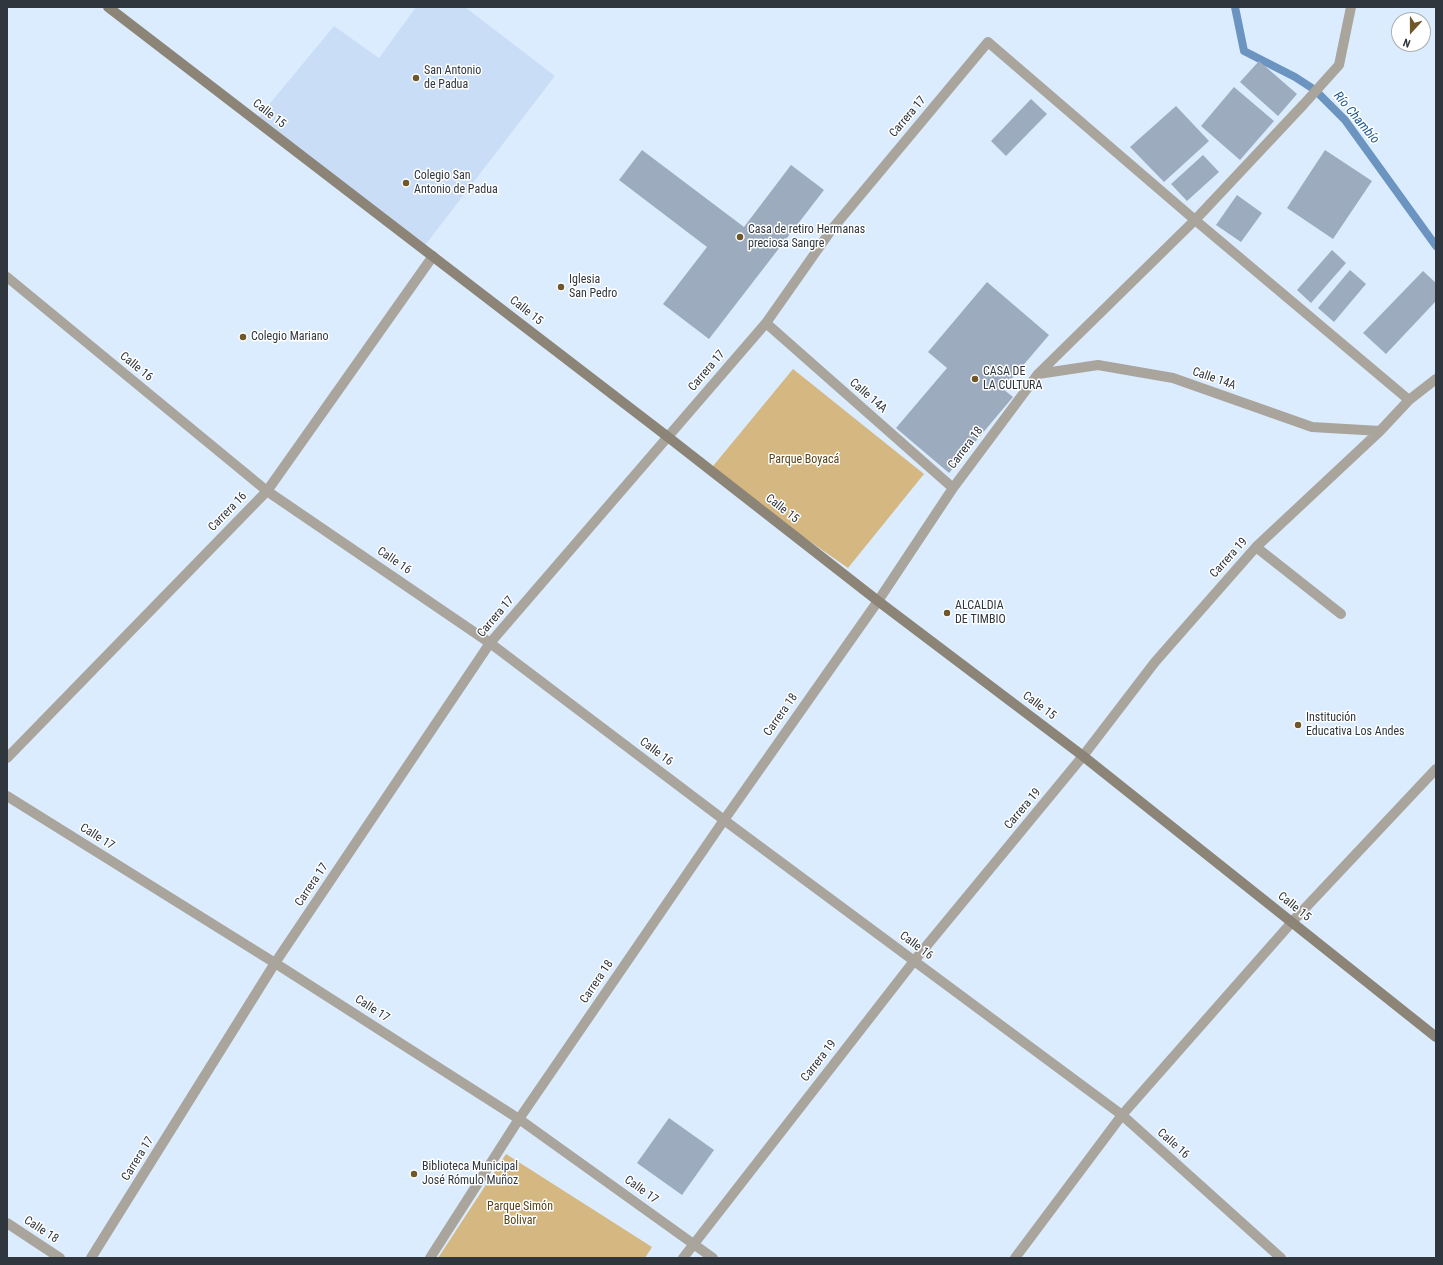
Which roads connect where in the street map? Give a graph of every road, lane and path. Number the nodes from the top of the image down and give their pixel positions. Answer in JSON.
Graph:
{"nodes":[{"id":1,"x":108,"y":7,"type":"edge"},
{"id":2,"x":1351,"y":7,"type":"edge"},
{"id":3,"x":1195,"y":220,"type":"junction"},
{"id":4,"x":433,"y":256,"type":"junction"},
{"id":5,"x":7,"y":277,"type":"edge"},
{"id":6,"x":766,"y":323,"type":"junction"},
{"id":7,"x":1038,"y":374,"type":"junction"},
{"id":8,"x":1436,"y":379,"type":"edge"},
{"id":9,"x":1409,"y":400,"type":"junction"},
{"id":10,"x":1380,"y":431,"type":"junction"},
{"id":11,"x":668,"y":437,"type":"junction"},
{"id":12,"x":953,"y":488,"type":"junction"},
{"id":13,"x":267,"y":491,"type":"junction"},
{"id":14,"x":1256,"y":547,"type":"junction"},
{"id":15,"x":878,"y":601,"type":"junction"},
{"id":16,"x":1342,"y":614,"type":"dead end"},
{"id":17,"x":490,"y":643,"type":"junction"},
{"id":18,"x":1083,"y":756,"type":"junction"},
{"id":19,"x":7,"y":758,"type":"edge"},
{"id":20,"x":1436,"y":769,"type":"edge"},
{"id":21,"x":7,"y":796,"type":"edge"},
{"id":22,"x":724,"y":820,"type":"junction"},
{"id":23,"x":1292,"y":922,"type":"junction"},
{"id":24,"x":914,"y":961,"type":"junction"},
{"id":25,"x":275,"y":963,"type":"junction"},
{"id":26,"x":1436,"y":1037,"type":"edge"},
{"id":27,"x":1122,"y":1115,"type":"junction"},
{"id":28,"x":519,"y":1119,"type":"junction"},
{"id":29,"x":7,"y":1223,"type":"edge"},
{"id":30,"x":693,"y":1244,"type":"junction"},
{"id":31,"x":60,"y":1258,"type":"edge"},
{"id":32,"x":91,"y":1258,"type":"edge"},
{"id":33,"x":430,"y":1258,"type":"edge"},
{"id":34,"x":683,"y":1258,"type":"edge"},
{"id":35,"x":713,"y":1258,"type":"edge"},
{"id":36,"x":1015,"y":1258,"type":"edge"},
{"id":37,"x":1281,"y":1258,"type":"edge"}],
"edges":[{"from":1,"to":4,"type":"main road","name":"Calle 15"},
{"from":2,"to":3,"type":"street","name":"Carrera 18"},
{"from":3,"to":6,"type":"street","name":"Carrera 17"},
{"from":3,"to":7,"type":"street","name":"Carrera 18"},
{"from":3,"to":9,"type":"street"},
{"from":4,"to":11,"type":"main road","name":"Calle 15"},
{"from":4,"to":13,"type":"street","name":"Carrera 16"},
{"from":5,"to":13,"type":"street","name":"Calle 16"},
{"from":6,"to":11,"type":"street","name":"Carrera 17"},
{"from":6,"to":12,"type":"street","name":"Calle 14A"},
{"from":7,"to":10,"type":"street","name":"Calle 14A"},
{"from":7,"to":12,"type":"street","name":"Carrera 18"},
{"from":8,"to":9,"type":"street","name":"Carrera 19"},
{"from":9,"to":10,"type":"street","name":"Carrera 19"},
{"from":10,"to":14,"type":"street","name":"Carrera 19"},
{"from":11,"to":15,"type":"main road","name":"Calle 15"},
{"from":11,"to":17,"type":"street","name":"Carrera 17"},
{"from":12,"to":15,"type":"street","name":"Carrera 18"},
{"from":13,"to":17,"type":"street","name":"Calle 16"},
{"from":13,"to":19,"type":"street","name":"Carrera 16"},
{"from":14,"to":16,"type":"street"},
{"from":14,"to":18,"type":"street","name":"Carrera 19"},
{"from":15,"to":18,"type":"main road","name":"Calle 15"},
{"from":15,"to":22,"type":"street","name":"Carrera 18"},
{"from":17,"to":22,"type":"street","name":"Calle 16"},
{"from":17,"to":25,"type":"street","name":"Carrera 17"},
{"from":18,"to":23,"type":"main road","name":"Calle 15"},
{"from":18,"to":24,"type":"street","name":"Carrera 19"},
{"from":20,"to":23,"type":"street"},
{"from":21,"to":25,"type":"street","name":"Calle 17"},
{"from":22,"to":24,"type":"street","name":"Calle 16"},
{"from":22,"to":28,"type":"street","name":"Carrera 18"},
{"from":23,"to":26,"type":"main road","name":"Calle 15"},
{"from":23,"to":27,"type":"street"},
{"from":24,"to":27,"type":"street","name":"Calle 16"},
{"from":24,"to":30,"type":"street","name":"Carrera 19"},
{"from":25,"to":28,"type":"street","name":"Calle 17"},
{"from":25,"to":32,"type":"street","name":"Carrera 17"},
{"from":27,"to":36,"type":"street"},
{"from":27,"to":37,"type":"street","name":"Calle 16"},
{"from":28,"to":30,"type":"street","name":"Calle 17"},
{"from":28,"to":33,"type":"street","name":"Carrera 18"},
{"from":29,"to":31,"type":"street","name":"Calle 18"},
{"from":30,"to":34,"type":"street","name":"Carrera 19"},
{"from":30,"to":35,"type":"street","name":"Calle 17"}]}
